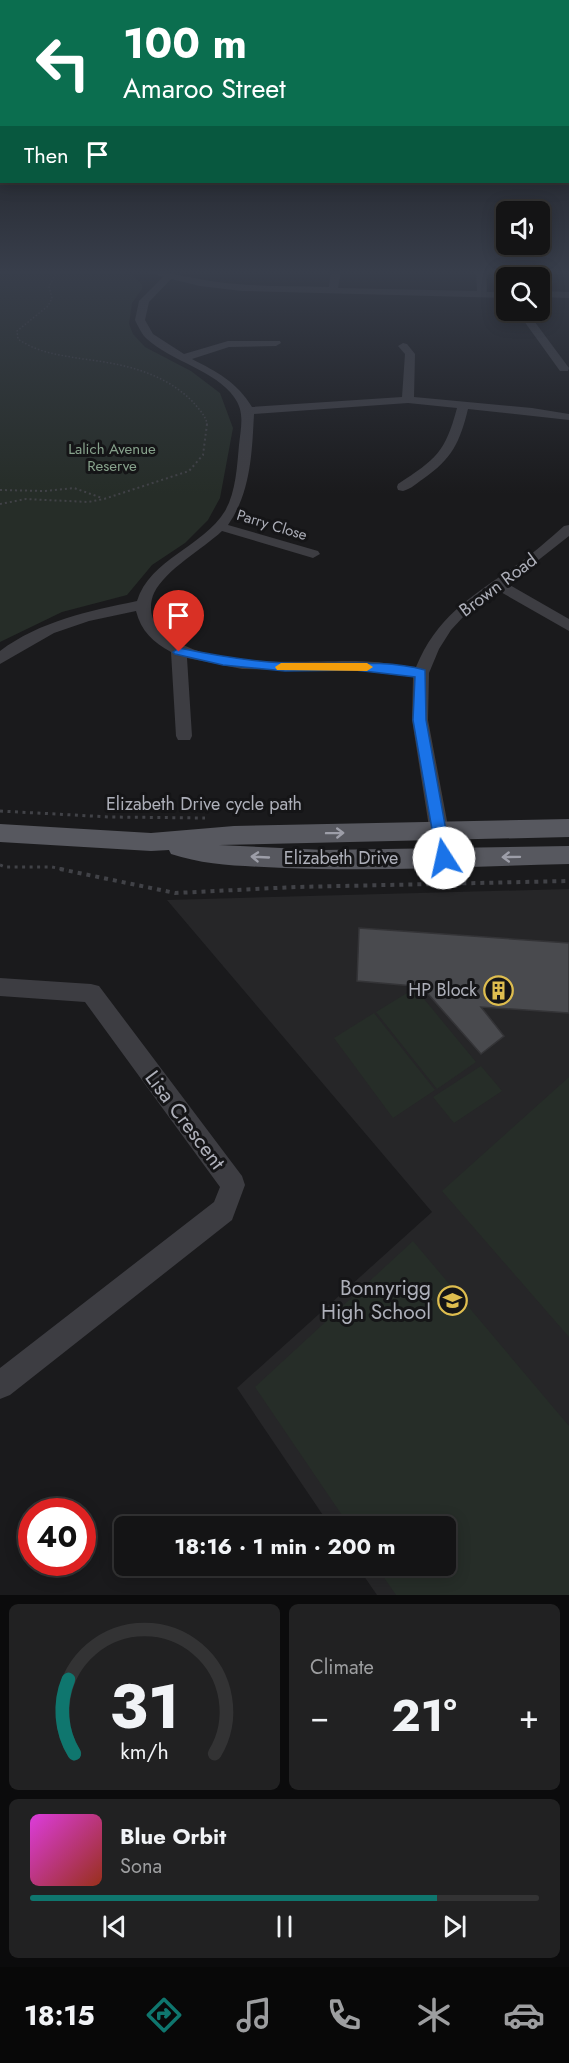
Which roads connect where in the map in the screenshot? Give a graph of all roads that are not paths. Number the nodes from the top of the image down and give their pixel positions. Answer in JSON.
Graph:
{"nodes":[{"id":1,"x":160,"y":345,"type":"edge"},
{"id":2,"x":223,"y":345,"type":"edge"},
{"id":3,"x":547,"y":345,"type":"edge"},
{"id":4,"x":403,"y":346,"type":"dead end"},
{"id":5,"x":183,"y":358,"type":"junction"},
{"id":6,"x":564,"y":369,"type":"dead end"},
{"id":7,"x":408,"y":400,"type":"junction"},
{"id":8,"x":463,"y":405,"type":"junction"},
{"id":9,"x":248,"y":411,"type":"junction"},
{"id":10,"x":569,"y":417,"type":"edge"},
{"id":11,"x":403,"y":487,"type":"dead end"},
{"id":12,"x":222,"y":526,"type":"junction"},
{"id":13,"x":569,"y":529,"type":"edge"},
{"id":14,"x":313,"y":554,"type":"dead end"},
{"id":15,"x":499,"y":585,"type":"junction"},
{"id":16,"x":141,"y":605,"type":"junction"},
{"id":17,"x":569,"y":626,"type":"edge"},
{"id":18,"x":179,"y":652,"type":"junction"},
{"id":19,"x":0,"y":659,"type":"edge"},
{"id":20,"x":421,"y":673,"type":"junction"},
{"id":21,"x":184,"y":736,"type":"dead end"},
{"id":22,"x":569,"y":828,"type":"edge"},
{"id":23,"x":440,"y":831,"type":"junction"},
{"id":24,"x":0,"y":833,"type":"edge"},
{"id":25,"x":151,"y":842,"type":"junction"},
{"id":26,"x":569,"y":855,"type":"edge"},
{"id":27,"x":444,"y":858,"type":"junction"},
{"id":28,"x":0,"y":987,"type":"edge"},
{"id":29,"x":0,"y":1385,"type":"edge"}],
"edges":[{"from":1,"to":5,"type":"street"},
{"from":2,"to":5,"type":"street"},
{"from":3,"to":6,"type":"street"},
{"from":4,"to":7,"type":"street"},
{"from":5,"to":9,"type":"street"},
{"from":7,"to":8,"type":"street"},
{"from":7,"to":9,"type":"street"},
{"from":8,"to":10,"type":"street"},
{"from":8,"to":11,"type":"street"},
{"from":9,"to":12,"type":"street"},
{"from":12,"to":14,"type":"street","name":"Parry Close"},
{"from":12,"to":16,"type":"street"},
{"from":13,"to":15,"type":"street","name":"Brown Road"},
{"from":15,"to":17,"type":"street"},
{"from":15,"to":20,"type":"street","name":"Brown Road"},
{"from":16,"to":18,"type":"street"},
{"from":16,"to":19,"type":"street"},
{"from":18,"to":20,"type":"street"},
{"from":18,"to":21,"type":"street"},
{"from":20,"to":23,"type":"street","name":"Brown Road"},
{"from":22,"to":23,"type":"main road","name":"Elizabeth Drive"},
{"from":25,"to":23,"type":"main road","name":"Elizabeth Drive","one_way":true},
{"from":23,"to":27,"type":"street","name":"Brown Road"},
{"from":24,"to":25,"type":"main road","name":"Elizabeth Drive"},
{"from":27,"to":25,"type":"main road","name":"Elizabeth Drive","one_way":true},
{"from":26,"to":27,"type":"main road","name":"Elizabeth Drive","one_way":true},
{"from":28,"to":29,"type":"street","name":"Lisa Crescent"}]}
